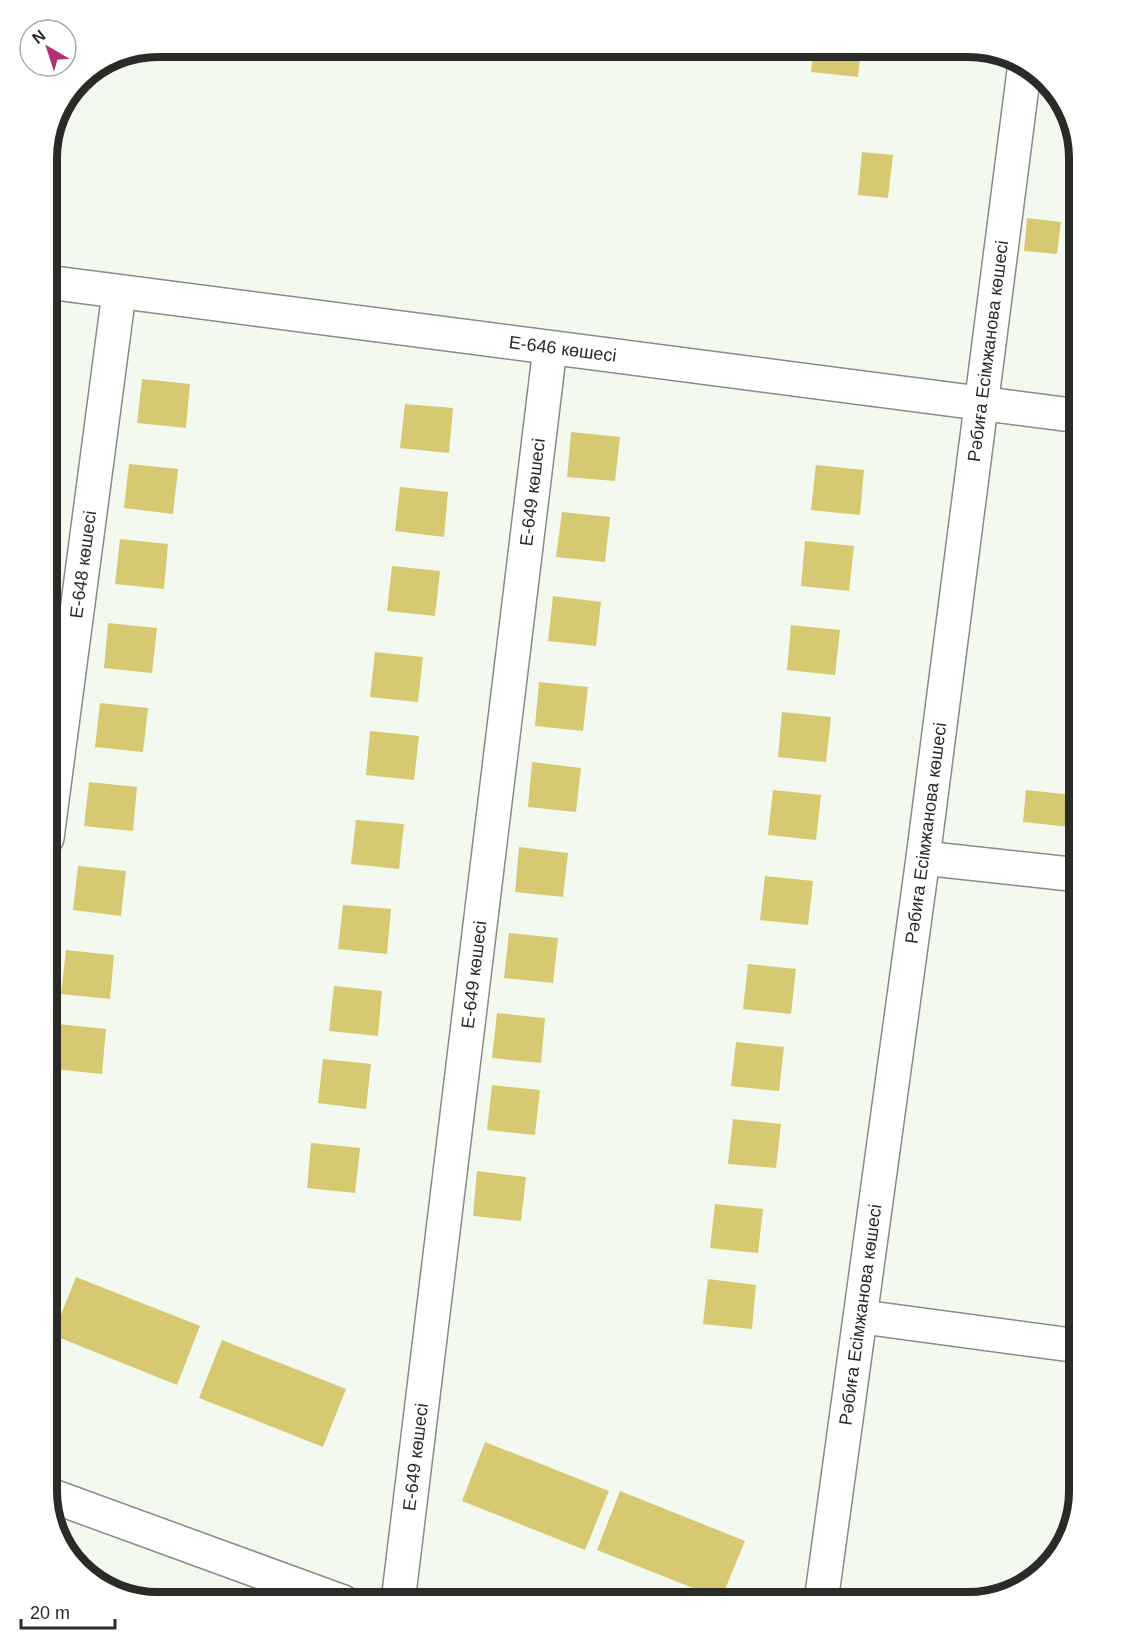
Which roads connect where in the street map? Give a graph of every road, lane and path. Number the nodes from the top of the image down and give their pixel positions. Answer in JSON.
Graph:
{"nodes":[{"id":1,"x":1025,"y":75,"type":"edge"},
{"id":2,"x":57,"y":283,"type":"edge"},
{"id":3,"x":119,"y":292,"type":"junction"},
{"id":4,"x":550,"y":348,"type":"junction"},
{"id":5,"x":984,"y":403,"type":"junction"},
{"id":6,"x":1069,"y":415,"type":"edge"},
{"id":7,"x":57,"y":762,"type":"edge"},
{"id":8,"x":924,"y":858,"type":"junction"},
{"id":9,"x":1069,"y":873,"type":"edge"},
{"id":10,"x":862,"y":1317,"type":"junction"},
{"id":11,"x":1069,"y":1345,"type":"edge"},
{"id":12,"x":58,"y":1498,"type":"edge"},
{"id":13,"x":316,"y":1592,"type":"edge"},
{"id":14,"x":399,"y":1592,"type":"edge"},
{"id":15,"x":822,"y":1592,"type":"edge"}],
"edges":[{"from":1,"to":5,"type":"street","name":"Рәбиға Есімжанова көшесі"},
{"from":2,"to":3,"type":"street","name":"Е-646 көшесі"},
{"from":3,"to":4,"type":"street","name":"Е-646 көшесі"},
{"from":3,"to":7,"type":"street","name":"Е-648 көшесі"},
{"from":4,"to":5,"type":"street","name":"Е-646 көшесі"},
{"from":4,"to":14,"type":"street","name":"Е-649 көшесі"},
{"from":5,"to":6,"type":"street","name":"Е-646 көшесі"},
{"from":5,"to":8,"type":"street","name":"Рәбиға Есімжанова көшесі"},
{"from":8,"to":9,"type":"street"},
{"from":8,"to":10,"type":"street","name":"Рәбиға Есімжанова көшесі"},
{"from":10,"to":11,"type":"street"},
{"from":10,"to":15,"type":"street","name":"Рәбиға Есімжанова көшесі"},
{"from":12,"to":13,"type":"street"}]}
